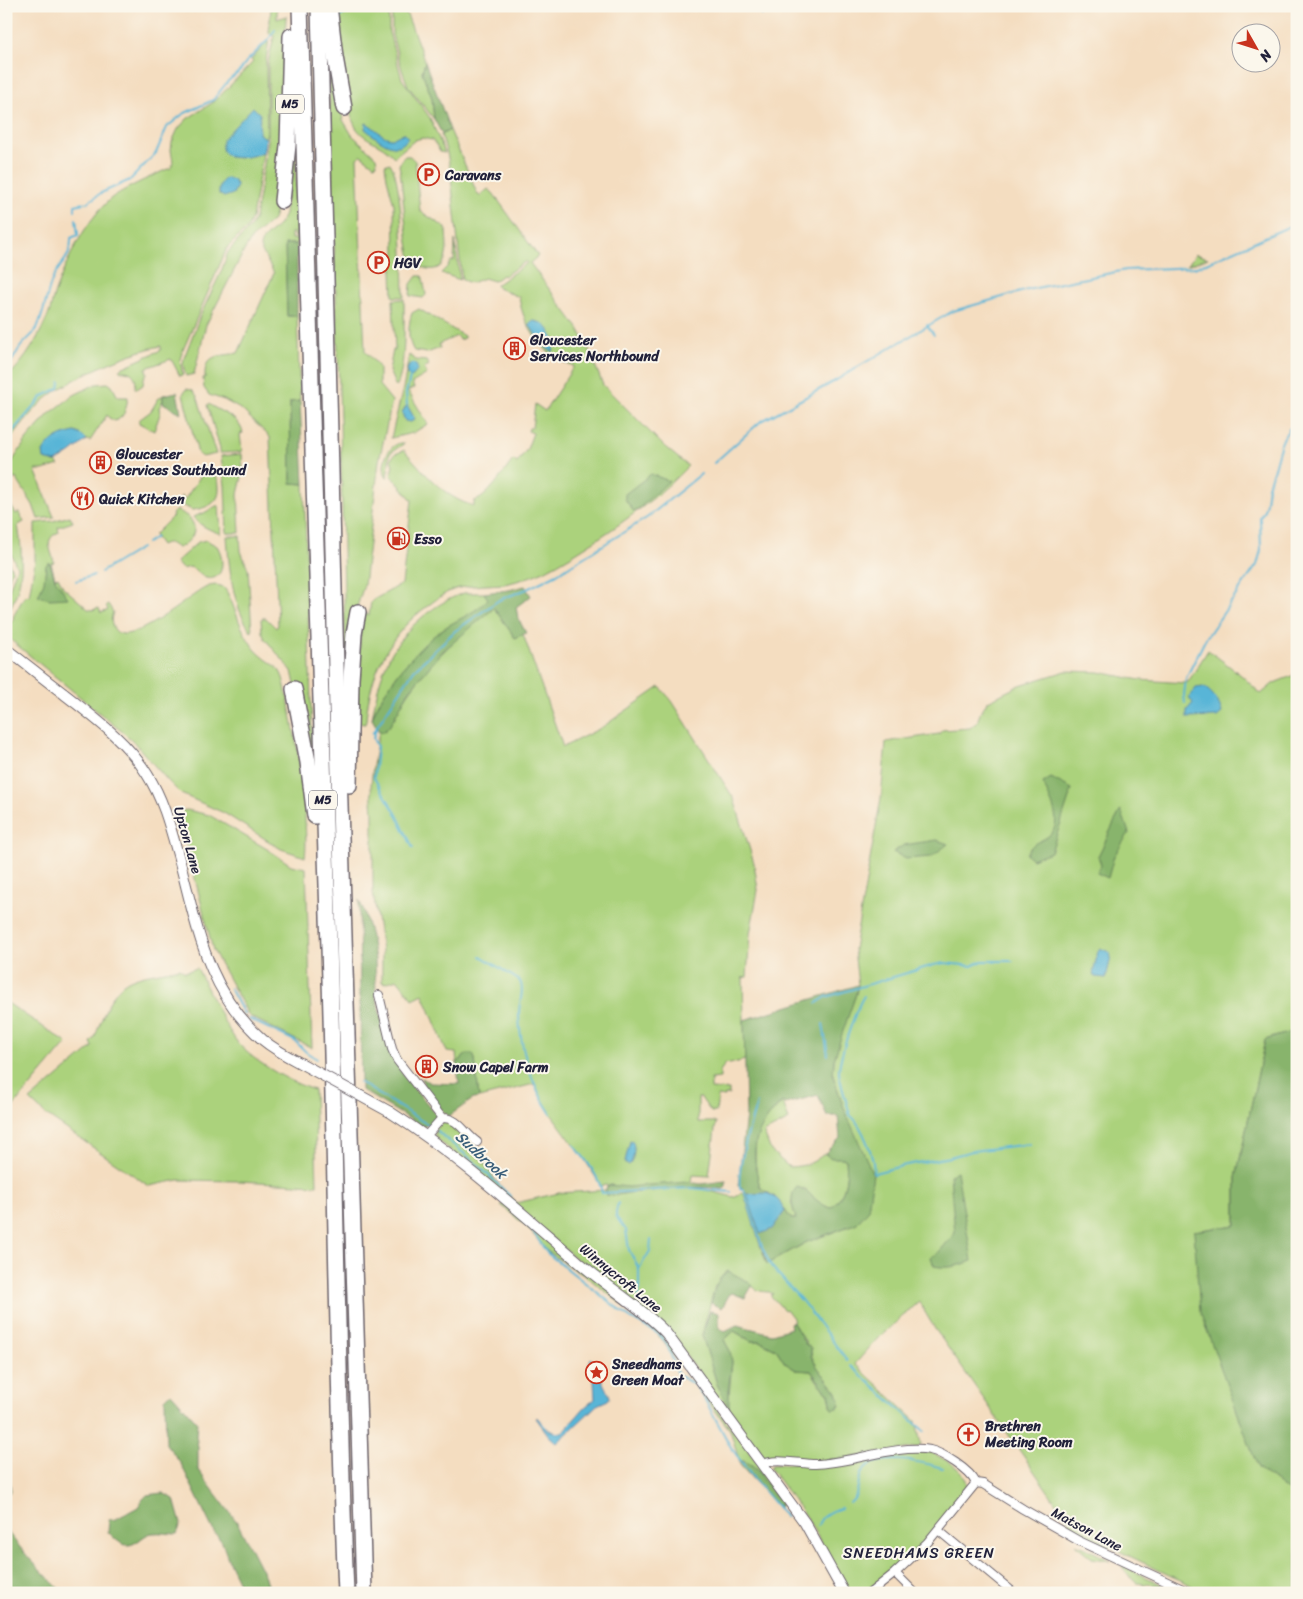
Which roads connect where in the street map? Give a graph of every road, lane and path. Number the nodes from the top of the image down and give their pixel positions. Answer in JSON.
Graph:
{"nodes":[{"id":1,"x":292,"y":6,"type":"edge"},
{"id":2,"x":300,"y":6,"type":"edge"},
{"id":3,"x":319,"y":6,"type":"edge"},
{"id":4,"x":329,"y":6,"type":"edge"},
{"id":5,"x":344,"y":108,"type":"dead end"},
{"id":6,"x":282,"y":201,"type":"dead end"},
{"id":7,"x":358,"y":612,"type":"dead end"},
{"id":8,"x":6,"y":649,"type":"edge"},
{"id":9,"x":294,"y":689,"type":"dead end"},
{"id":10,"x":343,"y":891,"type":"junction"},
{"id":11,"x":326,"y":892,"type":"junction"},
{"id":12,"x":379,"y":995,"type":"dead end"},
{"id":13,"x":302,"y":1064,"type":"joint"},
{"id":14,"x":442,"y":1118,"type":"junction"},
{"id":15,"x":426,"y":1136,"type":"junction"},
{"id":16,"x":477,"y":1142,"type":"dead end"},
{"id":17,"x":762,"y":1465,"type":"junction"},
{"id":18,"x":976,"y":1483,"type":"junction"},
{"id":19,"x":938,"y":1530,"type":"junction"},
{"id":20,"x":895,"y":1573,"type":"junction"},
{"id":21,"x":346,"y":1593,"type":"edge"},
{"id":22,"x":364,"y":1593,"type":"edge"},
{"id":23,"x":844,"y":1593,"type":"edge"},
{"id":24,"x":870,"y":1593,"type":"edge"},
{"id":25,"x":915,"y":1593,"type":"edge"},
{"id":26,"x":1014,"y":1593,"type":"edge"},
{"id":27,"x":1191,"y":1593,"type":"edge"}],
"edges":[{"from":1,"to":6,"type":"highway","number":"M5"},
{"from":2,"to":11,"type":"highway","number":"M5"},
{"from":3,"to":10,"type":"highway","number":"M5"},
{"from":4,"to":5,"type":"highway"},
{"from":7,"to":10,"type":"highway","number":"M5"},
{"from":8,"to":13,"type":"street","name":"Upton Lane"},
{"from":9,"to":11,"type":"highway","number":"M5"},
{"from":10,"to":22,"type":"highway","number":"M5"},
{"from":11,"to":21,"type":"highway","number":"M5"},
{"from":12,"to":14,"type":"street"},
{"from":13,"to":15,"type":"street","name":"Winnycroft Lane","bridge":true},
{"from":14,"to":15,"type":"street"},
{"from":14,"to":16,"type":"street"},
{"from":15,"to":17,"type":"street","name":"Winnycroft Lane"},
{"from":17,"to":18,"type":"street"},
{"from":17,"to":23,"type":"street","name":"Winnycroft Lane"},
{"from":18,"to":19,"type":"street"},
{"from":18,"to":27,"type":"street","name":"Matson Lane"},
{"from":19,"to":20,"type":"street"},
{"from":19,"to":26,"type":"street"},
{"from":20,"to":24,"type":"street"},
{"from":20,"to":25,"type":"street"}]}
